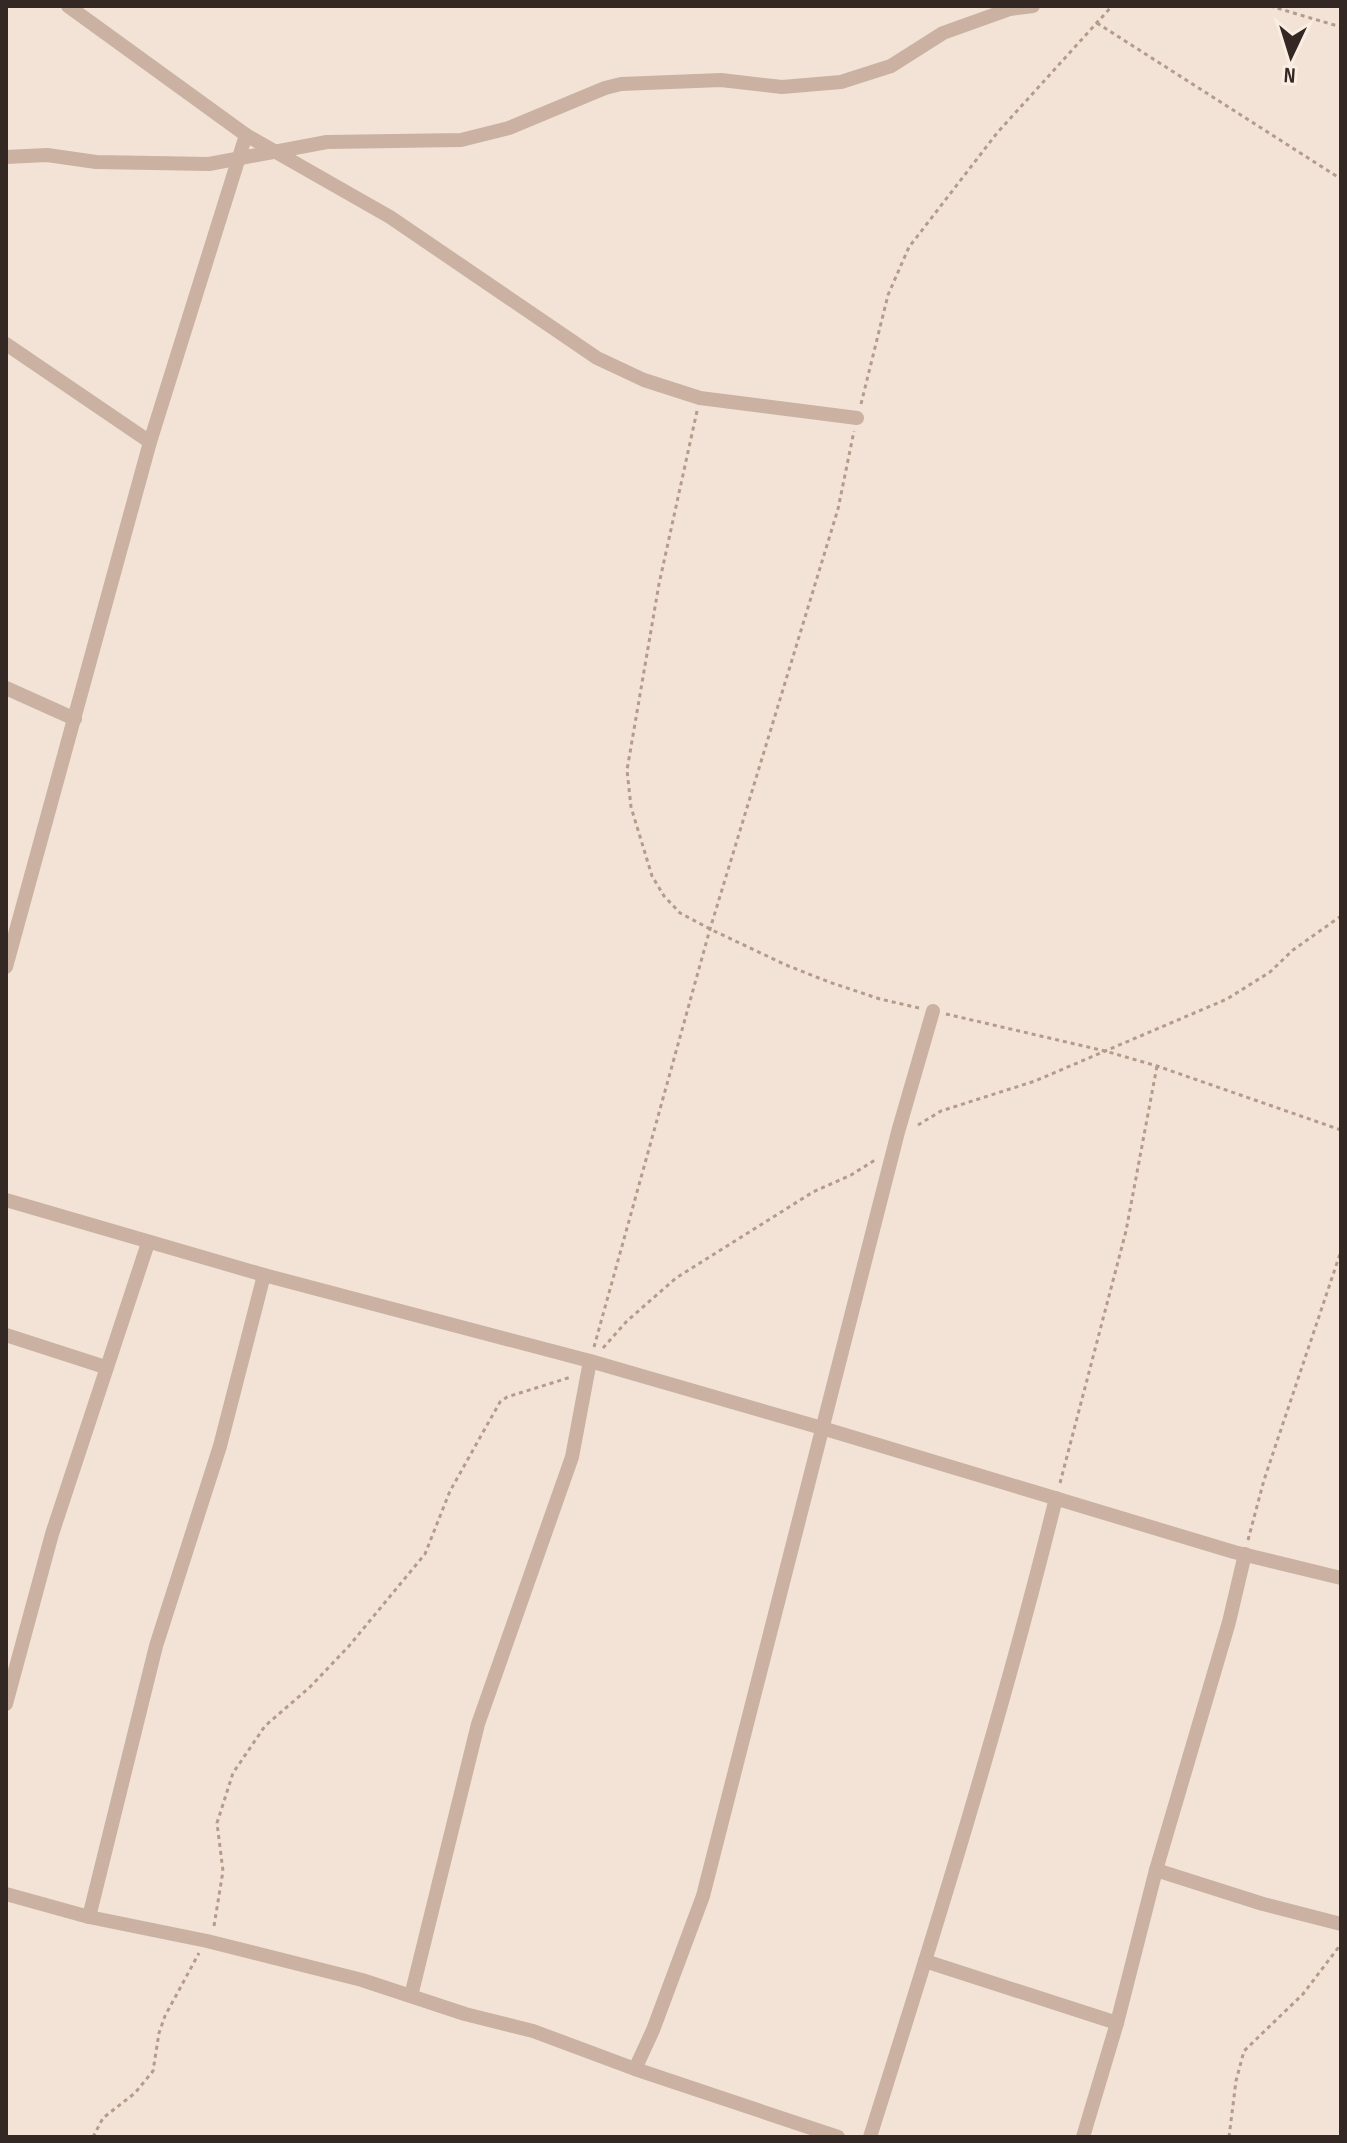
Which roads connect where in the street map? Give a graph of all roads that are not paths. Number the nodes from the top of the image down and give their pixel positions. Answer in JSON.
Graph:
{"nodes":[{"id":1,"x":68,"y":6,"type":"edge"},
{"id":2,"x":1033,"y":6,"type":"edge"},
{"id":3,"x":246,"y":135,"type":"junction"},
{"id":4,"x":276,"y":151,"type":"junction"},
{"id":5,"x":6,"y":157,"type":"edge"},
{"id":6,"x":239,"y":157,"type":"junction"},
{"id":7,"x":6,"y":344,"type":"edge"},
{"id":8,"x":857,"y":418,"type":"road end"},
{"id":9,"x":150,"y":442,"type":"junction"},
{"id":10,"x":6,"y":688,"type":"edge"},
{"id":11,"x":75,"y":719,"type":"junction"},
{"id":12,"x":7,"y":960,"type":"edge"},
{"id":13,"x":933,"y":1011,"type":"road end"},
{"id":14,"x":6,"y":1200,"type":"edge"},
{"id":15,"x":148,"y":1243,"type":"junction"},
{"id":16,"x":264,"y":1275,"type":"junction"},
{"id":17,"x":6,"y":1335,"type":"edge"},
{"id":18,"x":590,"y":1361,"type":"junction"},
{"id":19,"x":105,"y":1367,"type":"junction"},
{"id":20,"x":822,"y":1428,"type":"junction"},
{"id":21,"x":1056,"y":1498,"type":"junction"},
{"id":22,"x":1245,"y":1554,"type":"junction"},
{"id":23,"x":1341,"y":1578,"type":"edge"},
{"id":24,"x":6,"y":1704,"type":"edge"},
{"id":25,"x":1156,"y":1870,"type":"junction"},
{"id":26,"x":6,"y":1894,"type":"edge"},
{"id":27,"x":89,"y":1917,"type":"junction"},
{"id":28,"x":1341,"y":1924,"type":"edge"},
{"id":29,"x":925,"y":1961,"type":"junction"},
{"id":30,"x":411,"y":1996,"type":"junction"},
{"id":31,"x":1117,"y":2023,"type":"junction"},
{"id":32,"x":635,"y":2069,"type":"junction"},
{"id":33,"x":838,"y":2137,"type":"edge"},
{"id":34,"x":870,"y":2137,"type":"edge"},
{"id":35,"x":1083,"y":2137,"type":"edge"}],
"edges":[{"from":1,"to":3,"type":"street"},
{"from":2,"to":4,"type":"street"},
{"from":3,"to":4,"type":"street"},
{"from":3,"to":6,"type":"street"},
{"from":4,"to":6,"type":"street"},
{"from":4,"to":8,"type":"street"},
{"from":5,"to":6,"type":"street"},
{"from":6,"to":9,"type":"street"},
{"from":7,"to":9,"type":"street"},
{"from":9,"to":11,"type":"street"},
{"from":10,"to":11,"type":"street"},
{"from":11,"to":12,"type":"street"},
{"from":13,"to":20,"type":"street"},
{"from":14,"to":15,"type":"street"},
{"from":15,"to":16,"type":"street"},
{"from":15,"to":19,"type":"street"},
{"from":16,"to":18,"type":"street"},
{"from":16,"to":27,"type":"street"},
{"from":17,"to":19,"type":"street"},
{"from":18,"to":20,"type":"street"},
{"from":18,"to":30,"type":"street"},
{"from":19,"to":24,"type":"street"},
{"from":20,"to":21,"type":"street"},
{"from":20,"to":32,"type":"street"},
{"from":21,"to":22,"type":"street"},
{"from":21,"to":29,"type":"street"},
{"from":22,"to":23,"type":"street"},
{"from":22,"to":25,"type":"street"},
{"from":25,"to":28,"type":"street"},
{"from":25,"to":31,"type":"street"},
{"from":26,"to":27,"type":"street"},
{"from":27,"to":30,"type":"street"},
{"from":29,"to":31,"type":"street"},
{"from":29,"to":34,"type":"street"},
{"from":30,"to":32,"type":"street"},
{"from":31,"to":35,"type":"street"},
{"from":32,"to":33,"type":"street"}]}
